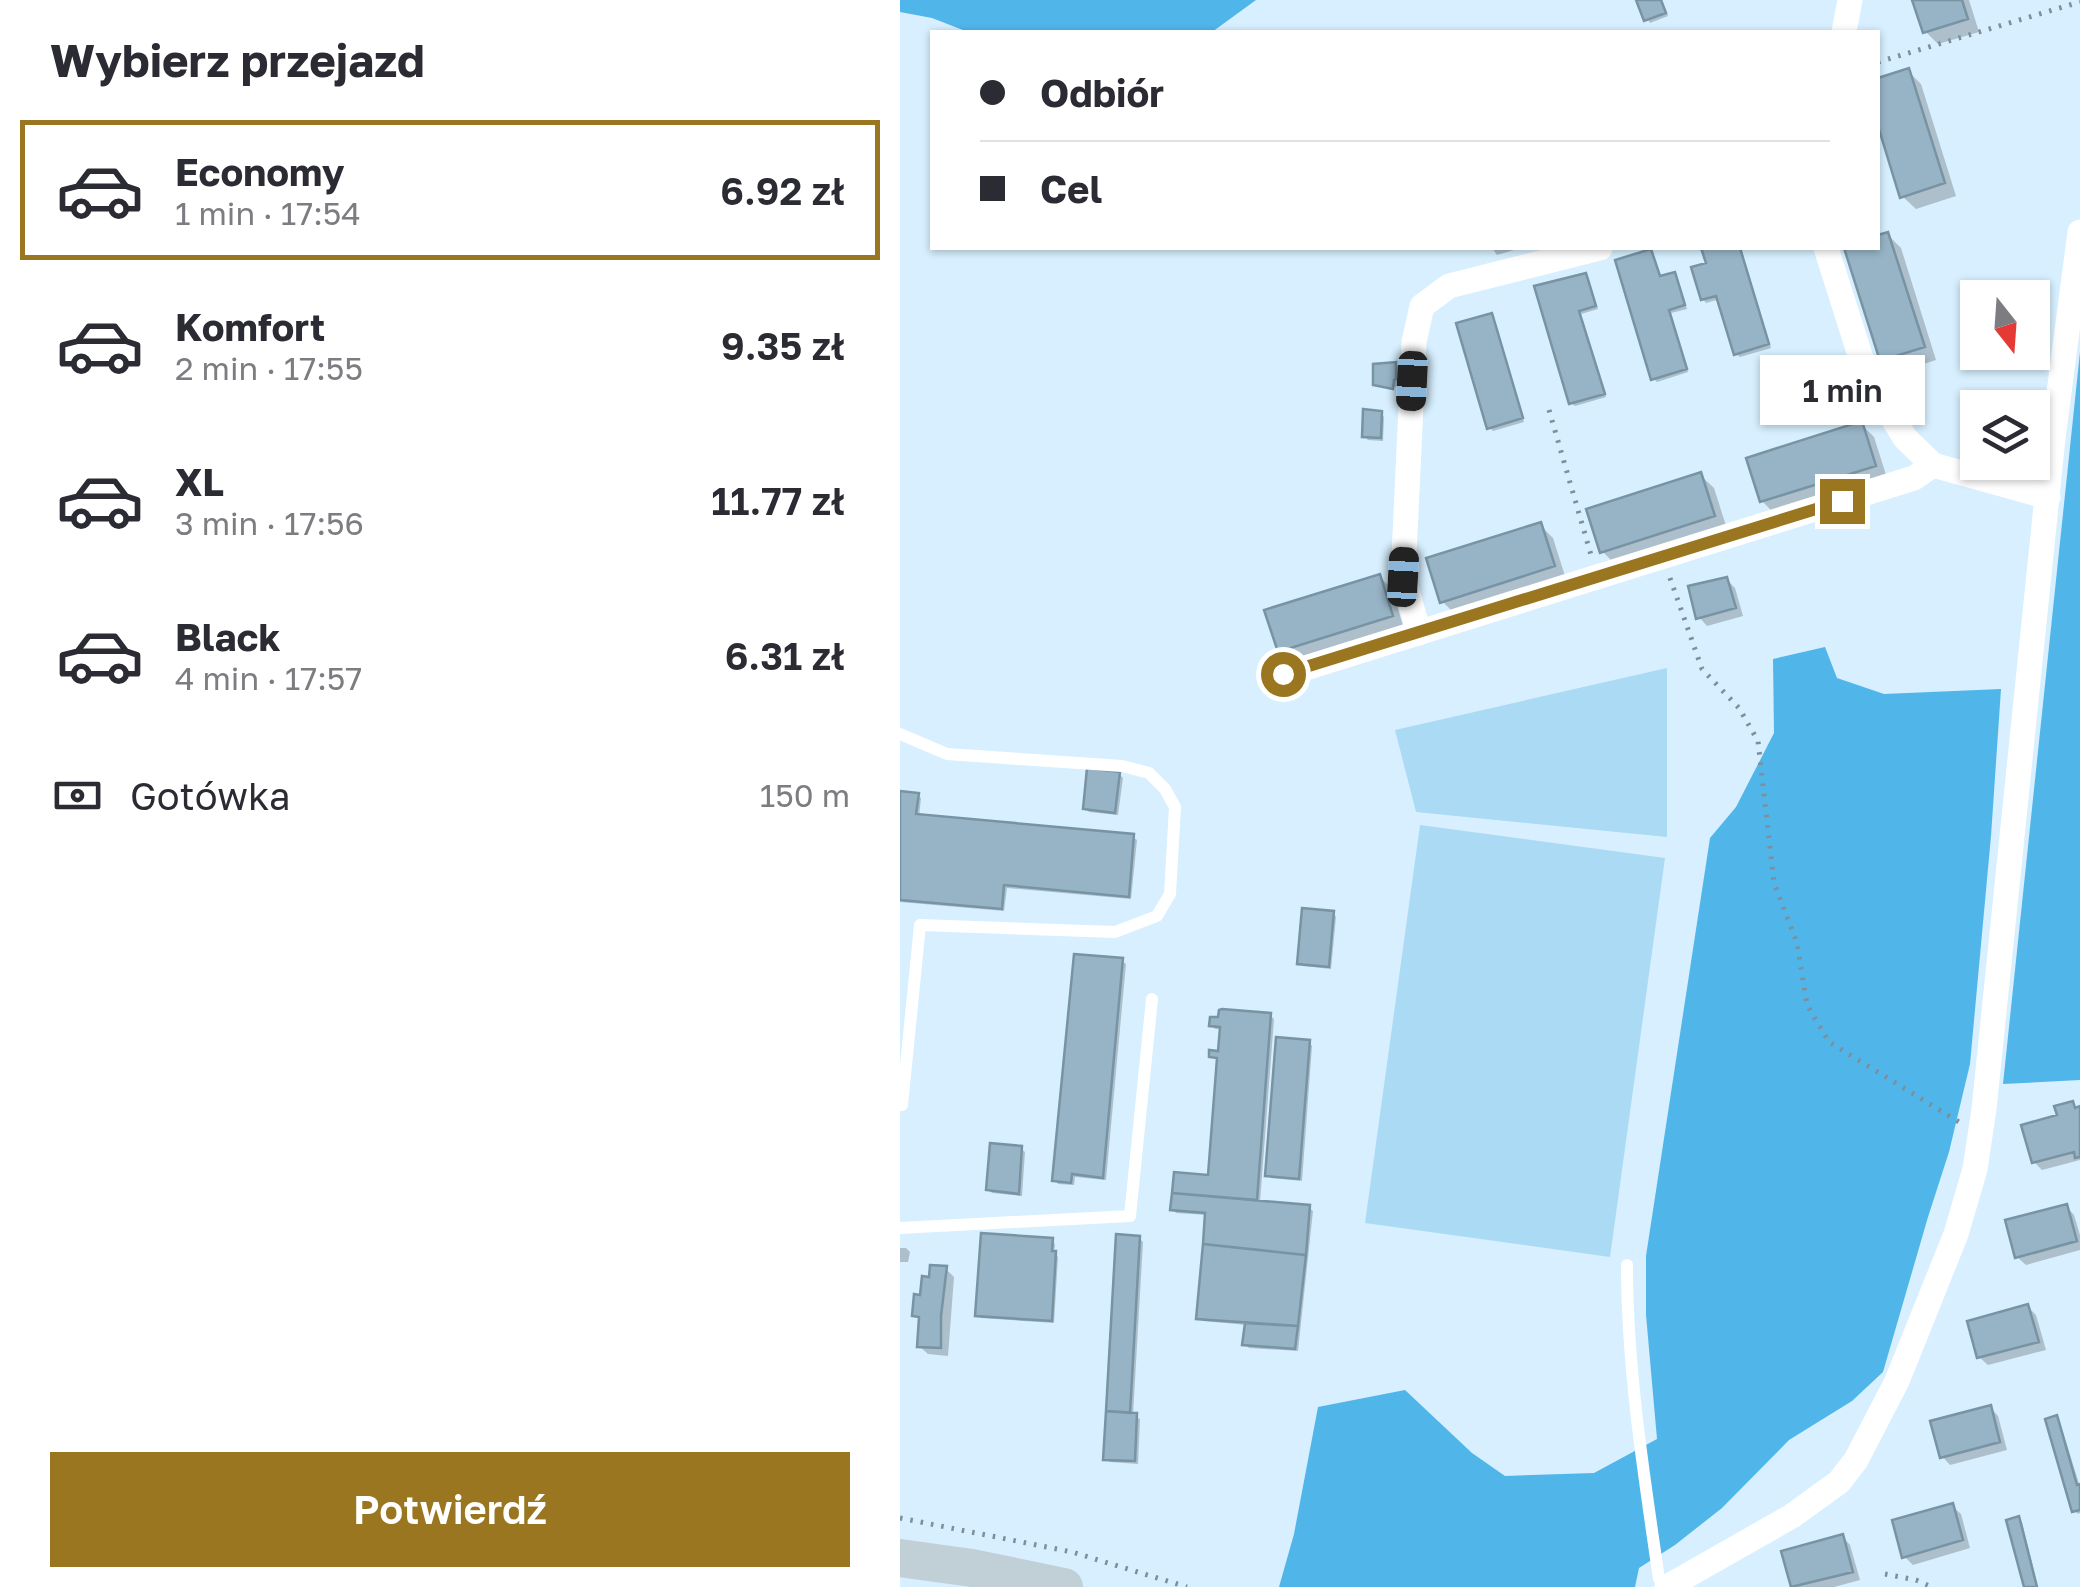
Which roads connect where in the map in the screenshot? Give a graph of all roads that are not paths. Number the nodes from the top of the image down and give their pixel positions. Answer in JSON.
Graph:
{"nodes":[{"id":1,"x":1850,"y":0,"type":"edge"},
{"id":2,"x":1844,"y":30,"type":"edge"},
{"id":3,"x":2080,"y":232,"type":"edge"},
{"id":4,"x":1592,"y":250,"type":"edge"},
{"id":5,"x":1827,"y":250,"type":"edge"},
{"id":6,"x":1933,"y":465,"type":"junction"},
{"id":7,"x":2048,"y":497,"type":"junction"},
{"id":8,"x":1419,"y":632,"type":"junction"},
{"id":9,"x":1283,"y":674,"type":"dead end"},
{"id":10,"x":900,"y":734,"type":"edge"},
{"id":11,"x":1152,"y":999,"type":"dead end"},
{"id":12,"x":900,"y":1105,"type":"edge"},
{"id":13,"x":900,"y":1228,"type":"edge"},
{"id":14,"x":1627,"y":1265,"type":"dead end"},
{"id":15,"x":900,"y":1558,"type":"edge"},
{"id":16,"x":1667,"y":1586,"type":"edge"},
{"id":17,"x":1064,"y":1587,"type":"edge"}],
"edges":[{"from":1,"to":2,"type":"street"},
{"from":3,"to":7,"type":"street"},
{"from":4,"to":8,"type":"street"},
{"from":5,"to":6,"type":"street"},
{"from":6,"to":7,"type":"street"},
{"from":6,"to":8,"type":"street"},
{"from":7,"to":16,"type":"street"},
{"from":8,"to":9,"type":"street"},
{"from":10,"to":12,"type":"lane"},
{"from":11,"to":13,"type":"lane"},
{"from":14,"to":16,"type":"lane"},
{"from":15,"to":17,"type":"main road"}]}
